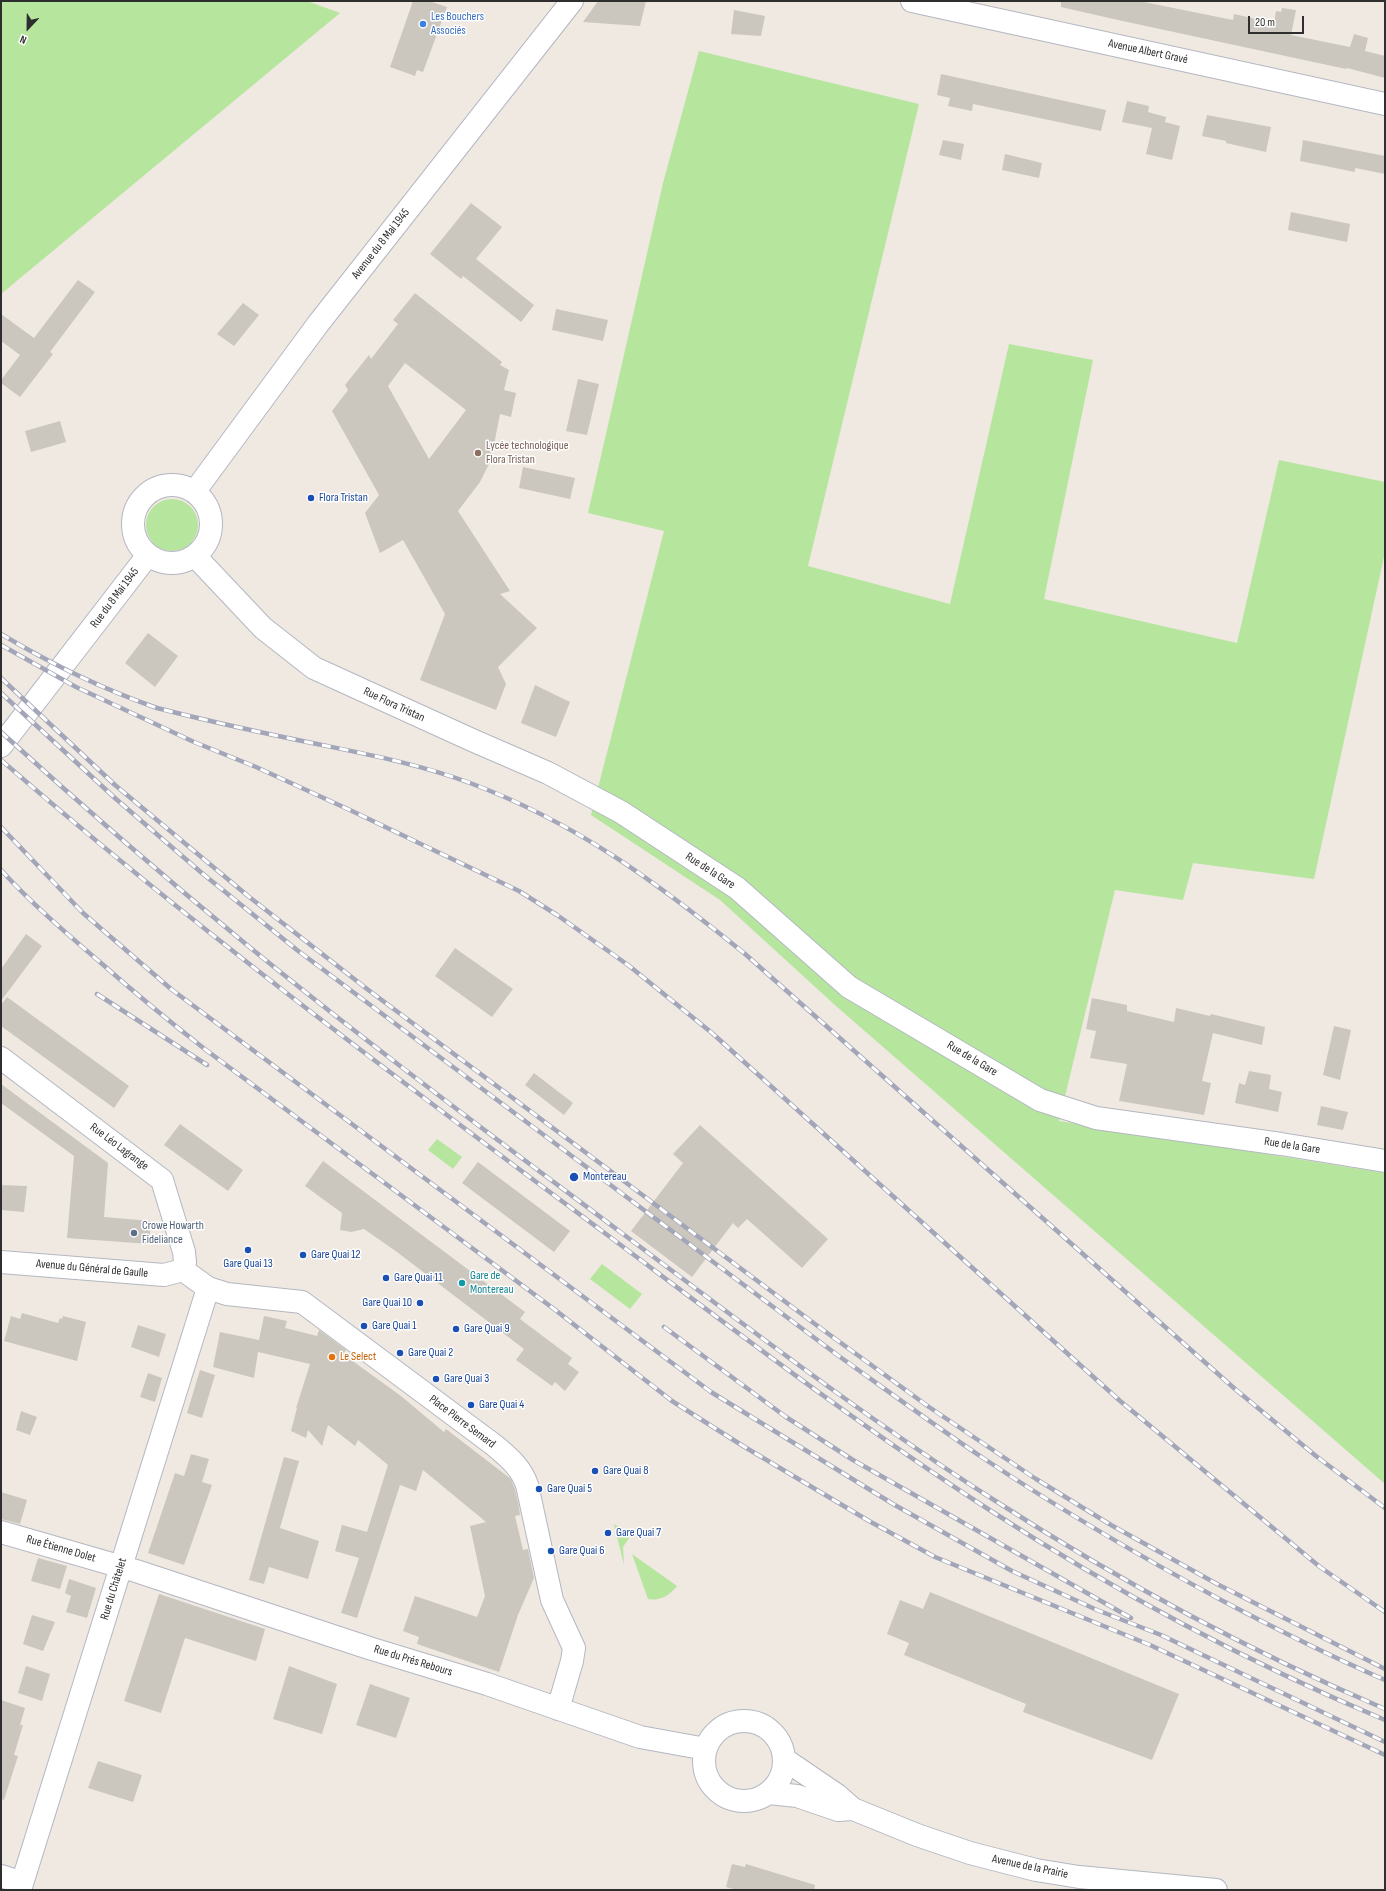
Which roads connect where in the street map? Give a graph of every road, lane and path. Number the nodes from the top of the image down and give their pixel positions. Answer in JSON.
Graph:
{"nodes":[{"id":1,"x":572,"y":1,"type":"edge"},
{"id":2,"x":912,"y":1,"type":"edge"},
{"id":3,"x":1385,"y":104,"type":"edge"},
{"id":4,"x":195,"y":491,"type":"junction"},
{"id":5,"x":148,"y":555,"type":"junction"},
{"id":6,"x":195,"y":556,"type":"junction"},
{"id":7,"x":1,"y":746,"type":"edge"},
{"id":8,"x":621,"y":812,"type":"joint"},
{"id":9,"x":1,"y":1058,"type":"edge"},
{"id":10,"x":1385,"y":1161,"type":"edge"},
{"id":11,"x":1,"y":1262,"type":"edge"},
{"id":12,"x":183,"y":1270,"type":"junction"},
{"id":13,"x":208,"y":1288,"type":"junction"},
{"id":14,"x":1,"y":1532,"type":"edge"},
{"id":15,"x":121,"y":1566,"type":"junction"},
{"id":16,"x":558,"y":1709,"type":"junction"},
{"id":17,"x":706,"y":1749,"type":"junction"},
{"id":18,"x":784,"y":1759,"type":"junction"},
{"id":19,"x":769,"y":1793,"type":"junction"},
{"id":20,"x":853,"y":1809,"type":"junction"},
{"id":21,"x":1,"y":1876,"type":"edge"},
{"id":22,"x":21,"y":1886,"type":"edge"},
{"id":23,"x":1216,"y":1890,"type":"edge"}],
"edges":[{"from":1,"to":4,"type":"street","name":"Avenue du 8 Mai 1945"},
{"from":2,"to":3,"type":"street","name":"Avenue Albert Gravé"},
{"from":4,"to":5,"type":"street"},
{"from":4,"to":6,"type":"street"},
{"from":5,"to":6,"type":"street"},
{"from":5,"to":7,"type":"street","name":"Rue du 8 Mai 1945"},
{"from":6,"to":8,"type":"street","name":"Rue Flora Tristan"},
{"from":8,"to":10,"type":"street","name":"Rue de la Gare"},
{"from":9,"to":12,"type":"street","name":"Rue Léo Lagrange"},
{"from":11,"to":12,"type":"street","name":"Avenue du Général de Gaulle"},
{"from":12,"to":13,"type":"street","name":"Place Pierre Semard"},
{"from":13,"to":15,"type":"street","name":"Rue du Châtelet"},
{"from":13,"to":16,"type":"street","name":"Place Pierre Semard"},
{"from":14,"to":15,"type":"street","name":"Rue Étienne Dolet"},
{"from":15,"to":16,"type":"street","name":"Rue du Prés Rebours"},
{"from":15,"to":22,"type":"street","name":"Rue du Châtelet"},
{"from":16,"to":17,"type":"street","name":"Rue du Prés Rebours"},
{"from":17,"to":18,"type":"street"},
{"from":17,"to":19,"type":"street"},
{"from":18,"to":19,"type":"street"},
{"from":18,"to":20,"type":"street","name":"Avenue de la Prairie"},
{"from":19,"to":20,"type":"street","name":"Avenue de la Prairie"},
{"from":20,"to":23,"type":"street","name":"Avenue de la Prairie"},
{"from":21,"to":22,"type":"street"}]}
